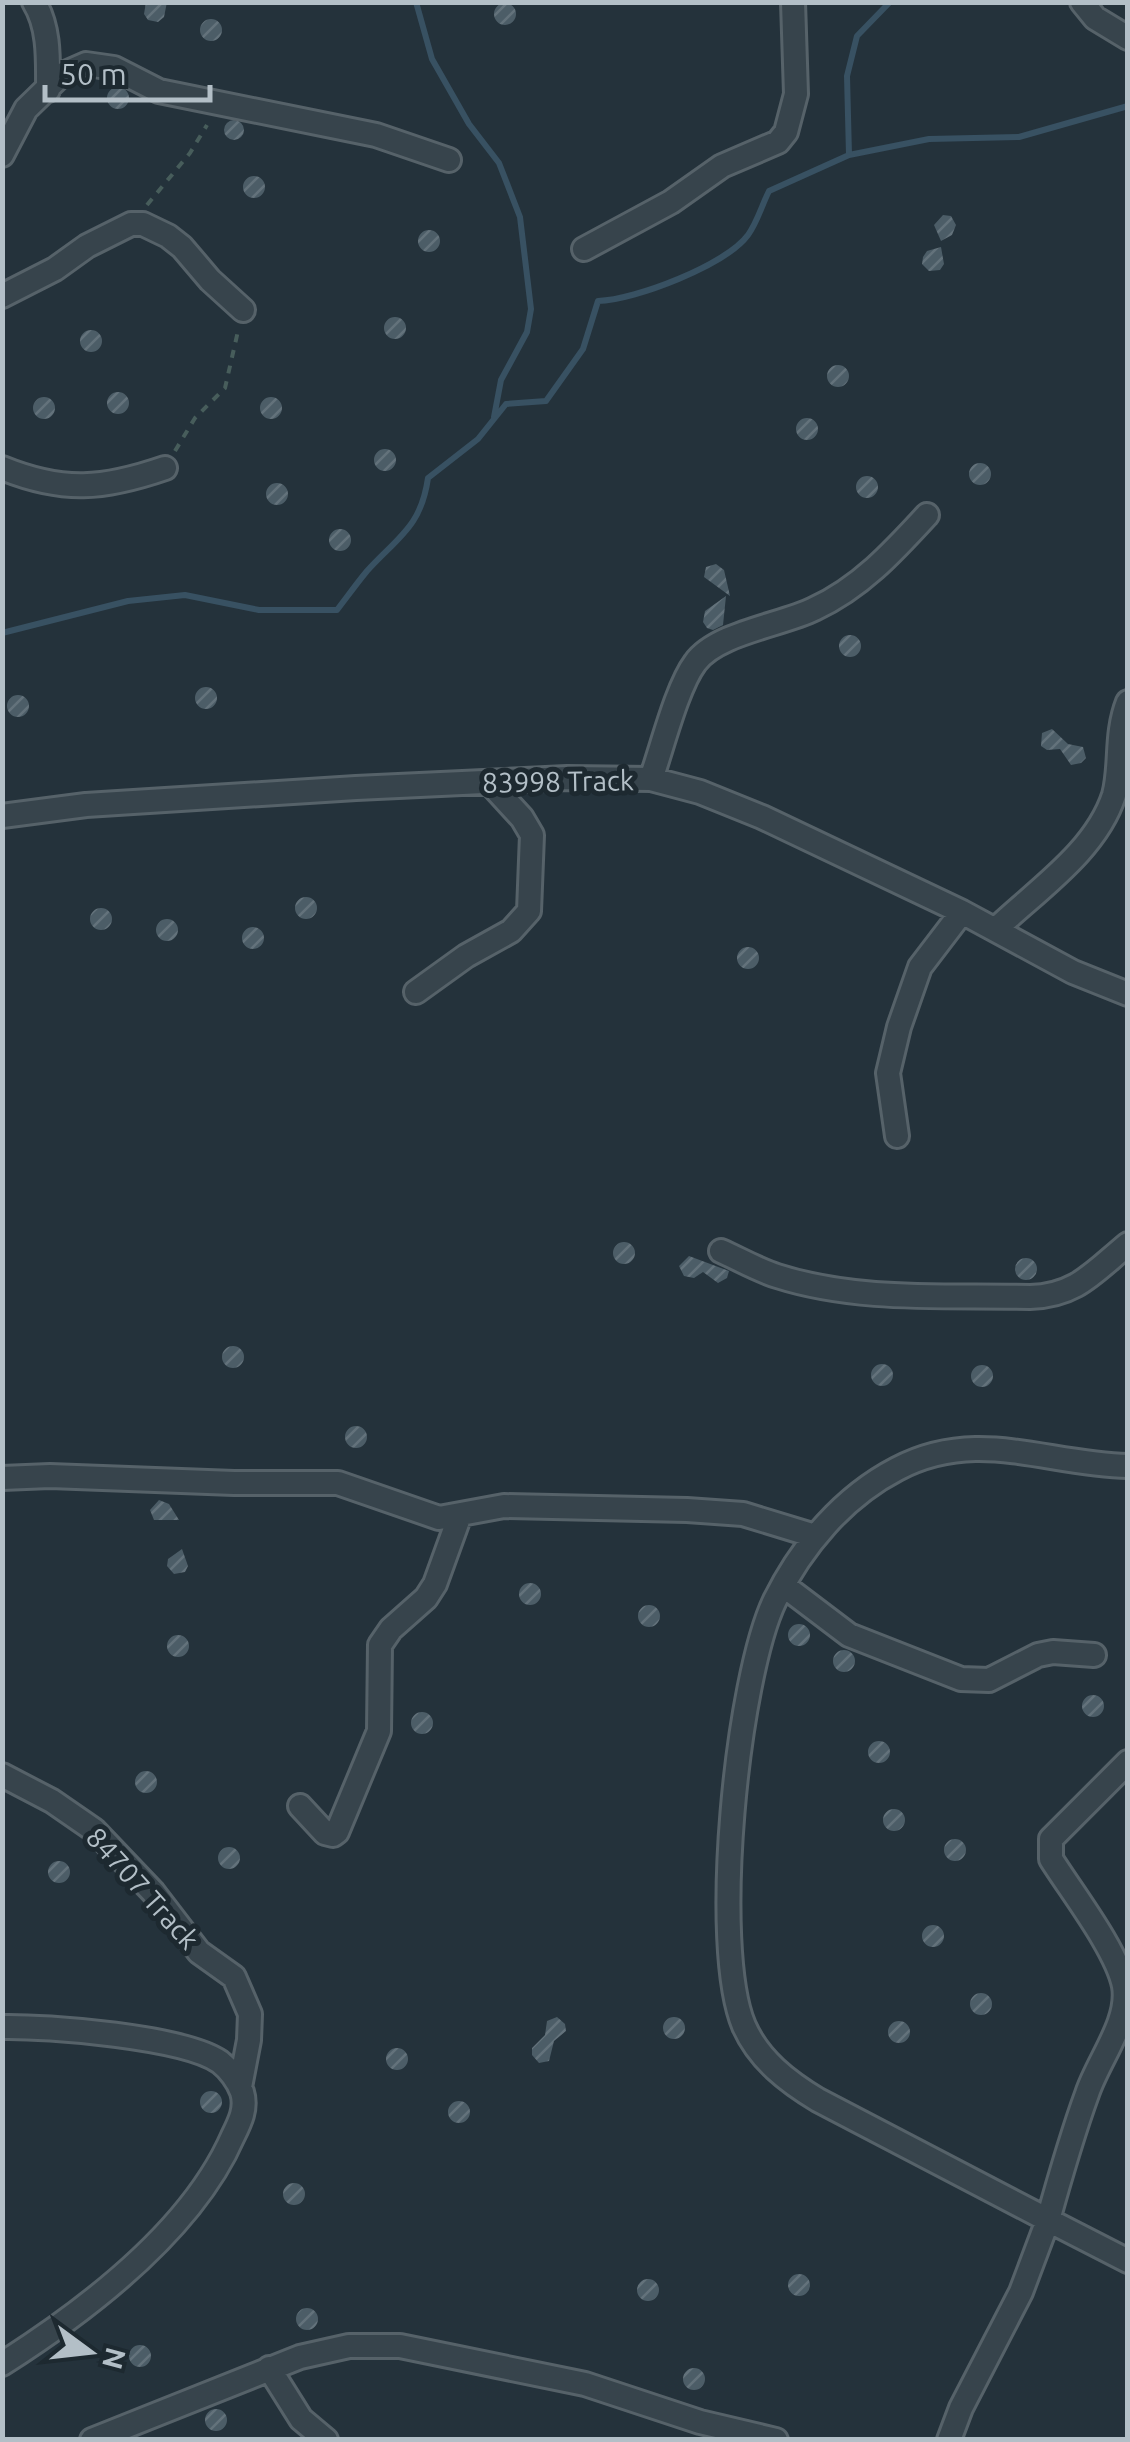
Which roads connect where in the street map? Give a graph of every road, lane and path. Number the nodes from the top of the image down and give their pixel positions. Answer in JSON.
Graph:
{"nodes":[{"id":1,"x":34,"y":2,"type":"edge"},
{"id":2,"x":793,"y":2,"type":"edge"},
{"id":3,"x":1082,"y":2,"type":"edge"},
{"id":4,"x":1128,"y":38,"type":"edge"},
{"id":5,"x":48,"y":90,"type":"junction"},
{"id":6,"x":221,"y":104,"type":"junction"},
{"id":7,"x":2,"y":154,"type":"edge"},
{"id":8,"x":449,"y":160,"type":"dead end"},
{"id":9,"x":131,"y":224,"type":"junction"},
{"id":10,"x":584,"y":249,"type":"dead end"},
{"id":11,"x":2,"y":296,"type":"edge"},
{"id":12,"x":243,"y":310,"type":"joint"},
{"id":13,"x":2,"y":468,"type":"edge"},
{"id":14,"x":164,"y":468,"type":"joint"},
{"id":15,"x":927,"y":515,"type":"dead end"},
{"id":16,"x":1128,"y":702,"type":"edge"},
{"id":17,"x":651,"y":779,"type":"junction"},
{"id":18,"x":489,"y":782,"type":"junction"},
{"id":19,"x":2,"y":816,"type":"edge"},
{"id":20,"x":962,"y":912,"type":"junction"},
{"id":21,"x":996,"y":929,"type":"junction"},
{"id":22,"x":416,"y":992,"type":"dead end"},
{"id":23,"x":1128,"y":994,"type":"edge"},
{"id":24,"x":897,"y":1136,"type":"dead end"},
{"id":25,"x":1128,"y":1244,"type":"edge"},
{"id":26,"x":721,"y":1251,"type":"dead end"},
{"id":27,"x":1128,"y":1466,"type":"edge"},
{"id":28,"x":2,"y":1478,"type":"edge"},
{"id":29,"x":460,"y":1516,"type":"junction"},
{"id":30,"x":815,"y":1536,"type":"junction"},
{"id":31,"x":783,"y":1585,"type":"junction"},
{"id":32,"x":1094,"y":1655,"type":"dead end"},
{"id":33,"x":1128,"y":1762,"type":"edge"},
{"id":34,"x":2,"y":1775,"type":"edge"},
{"id":35,"x":300,"y":1806,"type":"dead end"},
{"id":36,"x":2,"y":2027,"type":"edge"},
{"id":37,"x":238,"y":2083,"type":"junction"},
{"id":38,"x":1048,"y":2220,"type":"junction"},
{"id":39,"x":1128,"y":2261,"type":"edge"},
{"id":40,"x":2,"y":2364,"type":"edge"},
{"id":41,"x":269,"y":2368,"type":"junction"},
{"id":42,"x":92,"y":2440,"type":"edge"},
{"id":43,"x":326,"y":2440,"type":"edge"},
{"id":44,"x":776,"y":2440,"type":"edge"},
{"id":45,"x":949,"y":2440,"type":"edge"}],
"edges":[{"from":1,"to":5,"type":"street"},
{"from":2,"to":10,"type":"street"},
{"from":3,"to":4,"type":"street"},
{"from":5,"to":6,"type":"street"},
{"from":5,"to":7,"type":"street"},
{"from":6,"to":8,"type":"street"},
{"from":6,"to":9,"type":"path"},
{"from":9,"to":11,"type":"street"},
{"from":9,"to":12,"type":"street"},
{"from":12,"to":14,"type":"path"},
{"from":13,"to":14,"type":"street"},
{"from":15,"to":17,"type":"street"},
{"from":16,"to":21,"type":"street"},
{"from":17,"to":18,"type":"street","name":"83998 Track"},
{"from":17,"to":20,"type":"street","name":"83998 Track"},
{"from":18,"to":19,"type":"street","name":"83998 Track"},
{"from":18,"to":22,"type":"street"},
{"from":20,"to":21,"type":"street","name":"83998 Track"},
{"from":20,"to":24,"type":"street"},
{"from":21,"to":23,"type":"street","name":"83998 Track"},
{"from":25,"to":26,"type":"street"},
{"from":27,"to":30,"type":"street"},
{"from":28,"to":29,"type":"street"},
{"from":29,"to":30,"type":"street"},
{"from":29,"to":35,"type":"street"},
{"from":30,"to":31,"type":"street"},
{"from":31,"to":32,"type":"street"},
{"from":31,"to":38,"type":"street"},
{"from":33,"to":38,"type":"street"},
{"from":34,"to":37,"type":"street","name":"84707 Track"},
{"from":36,"to":37,"type":"street"},
{"from":37,"to":40,"type":"street","name":"84707 Track"},
{"from":38,"to":39,"type":"street"},
{"from":38,"to":45,"type":"street"},
{"from":41,"to":42,"type":"street"},
{"from":41,"to":43,"type":"street"},
{"from":41,"to":44,"type":"street"}]}
